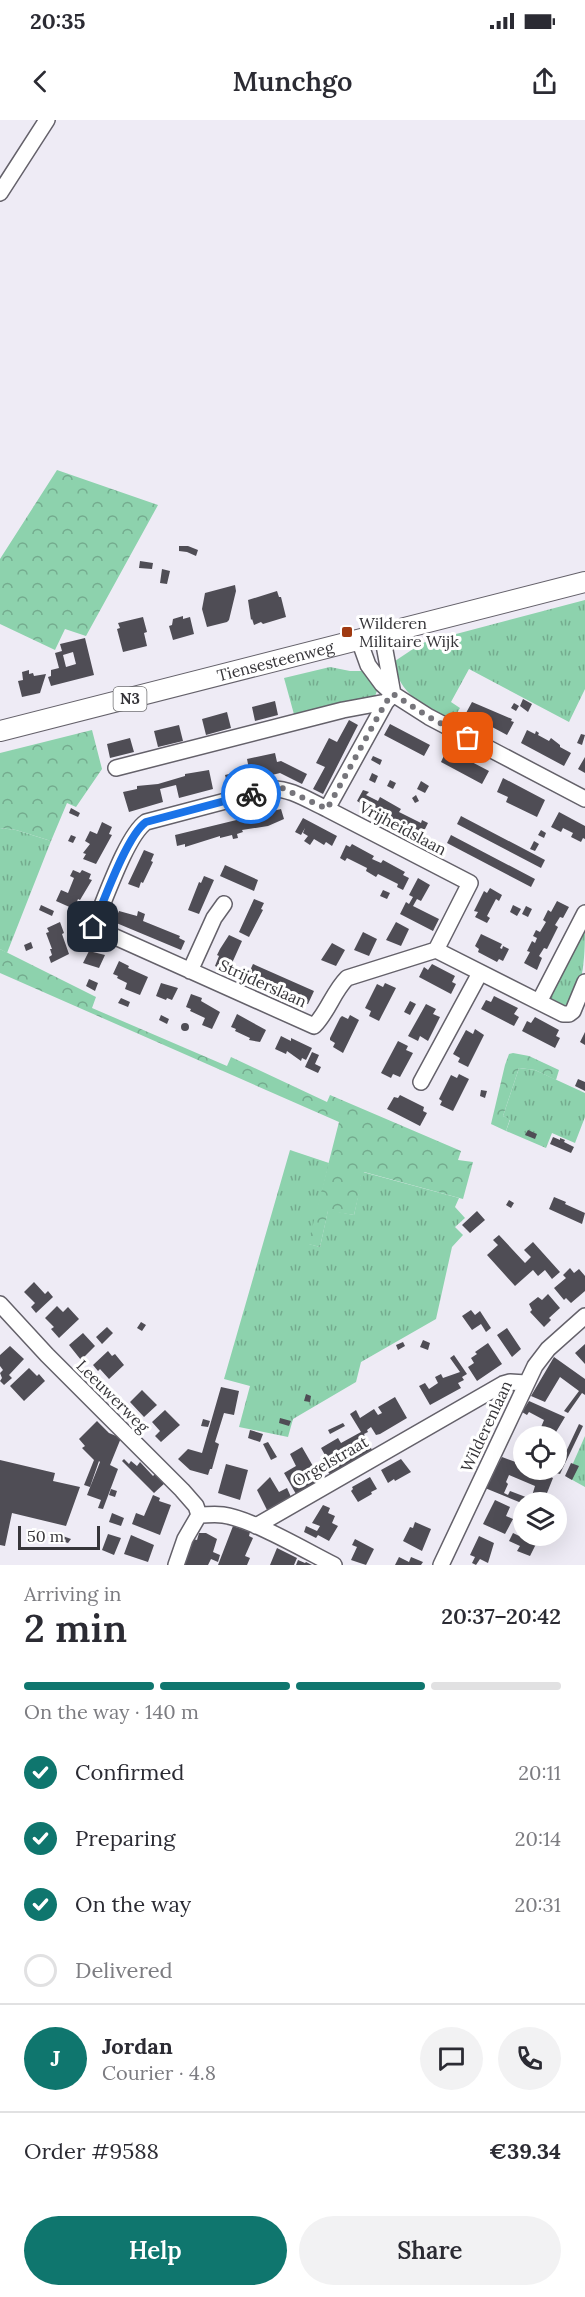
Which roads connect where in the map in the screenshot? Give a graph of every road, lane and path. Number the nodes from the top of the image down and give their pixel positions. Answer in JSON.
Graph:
{"nodes":[{"id":1,"x":47,"y":120,"type":"edge"},
{"id":2,"x":0,"y":193,"type":"edge"},
{"id":3,"x":585,"y":582,"type":"edge"},
{"id":4,"x":382,"y":634,"type":"junction"},
{"id":5,"x":359,"y":640,"type":"junction"},
{"id":6,"x":390,"y":698,"type":"junction"},
{"id":7,"x":0,"y":731,"type":"edge"},
{"id":8,"x":116,"y":768,"type":"dead end"},
{"id":9,"x":585,"y":799,"type":"edge"},
{"id":10,"x":327,"y":809,"type":"junction"},
{"id":11,"x":224,"y":904,"type":"dead end"},
{"id":12,"x":585,"y":913,"type":"edge"},
{"id":13,"x":436,"y":950,"type":"junction"},
{"id":14,"x":190,"y":970,"type":"junction"},
{"id":15,"x":480,"y":973,"type":"junction"},
{"id":16,"x":585,"y":982,"type":"edge"},
{"id":17,"x":539,"y":1002,"type":"junction"},
{"id":18,"x":421,"y":1082,"type":"dead end"},
{"id":19,"x":0,"y":1304,"type":"edge"},
{"id":20,"x":585,"y":1316,"type":"edge"},
{"id":21,"x":526,"y":1383,"type":"junction"},
{"id":22,"x":199,"y":1515,"type":"junction"},
{"id":23,"x":256,"y":1526,"type":"junction"},
{"id":24,"x":176,"y":1565,"type":"edge"},
{"id":25,"x":334,"y":1565,"type":"edge"},
{"id":26,"x":441,"y":1565,"type":"edge"}],
"edges":[{"from":1,"to":2,"type":"street"},
{"from":3,"to":4,"type":"main road","name":"Tiensesteenweg","number":"N3"},
{"from":4,"to":5,"type":"main road","name":"Tiensesteenweg","number":"N3"},
{"from":4,"to":6,"type":"street"},
{"from":5,"to":6,"type":"street"},
{"from":5,"to":7,"type":"main road","name":"Tiensesteenweg","number":"N3"},
{"from":6,"to":8,"type":"street"},
{"from":6,"to":9,"type":"street"},
{"from":6,"to":10,"type":"street"},
{"from":10,"to":13,"type":"street","name":"Vrijheidslaan"},
{"from":10,"to":14,"type":"street","name":"Strijderslaan"},
{"from":11,"to":14,"type":"street","name":"Strijderslaan"},
{"from":12,"to":17,"type":"street"},
{"from":13,"to":14,"type":"street","name":"Strijderslaan"},
{"from":13,"to":15,"type":"street"},
{"from":15,"to":17,"type":"street"},
{"from":15,"to":18,"type":"street"},
{"from":16,"to":17,"type":"street"},
{"from":19,"to":22,"type":"street","name":"Leeuwerweg"},
{"from":20,"to":21,"type":"street","name":"Wilderenlaan"},
{"from":21,"to":23,"type":"street","name":"Orgelstraat"},
{"from":21,"to":26,"type":"street","name":"Wilderenlaan"},
{"from":22,"to":23,"type":"street"},
{"from":22,"to":24,"type":"street"},
{"from":23,"to":25,"type":"street"}]}
